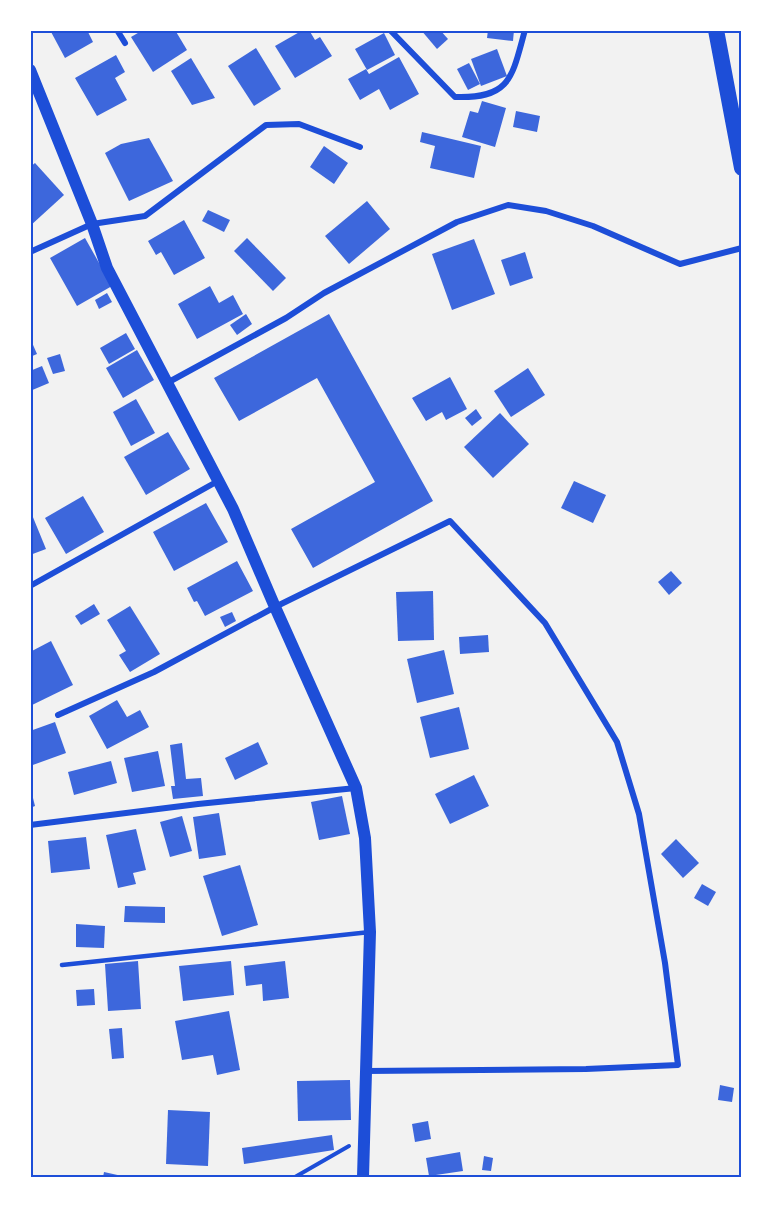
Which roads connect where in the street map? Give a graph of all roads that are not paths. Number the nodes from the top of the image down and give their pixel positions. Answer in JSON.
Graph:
{"nodes":[{"id":1,"x":117,"y":30,"type":"edge"},
{"id":2,"x":390,"y":30,"type":"edge"},
{"id":3,"x":525,"y":30,"type":"edge"},
{"id":4,"x":716,"y":30,"type":"edge"},
{"id":5,"x":125,"y":43,"type":"dead end"},
{"id":6,"x":30,"y":70,"type":"edge"},
{"id":7,"x":360,"y":147,"type":"dead end"},
{"id":8,"x":742,"y":168,"type":"edge"},
{"id":9,"x":92,"y":224,"type":"junction"},
{"id":10,"x":742,"y":248,"type":"edge"},
{"id":11,"x":30,"y":252,"type":"edge"},
{"id":12,"x":167,"y":383,"type":"junction"},
{"id":13,"x":218,"y":481,"type":"junction"},
{"id":14,"x":30,"y":586,"type":"edge"},
{"id":15,"x":274,"y":607,"type":"junction"},
{"id":16,"x":58,"y":715,"type":"dead end"},
{"id":17,"x":356,"y":788,"type":"junction"},
{"id":18,"x":30,"y":825,"type":"edge"},
{"id":19,"x":370,"y":932,"type":"junction"},
{"id":20,"x":62,"y":965,"type":"dead end"},
{"id":21,"x":366,"y":1071,"type":"junction"},
{"id":22,"x":363,"y":1177,"type":"edge"}],
"edges":[{"from":1,"to":5,"type":"street"},
{"from":2,"to":3,"type":"street"},
{"from":4,"to":8,"type":"highway"},
{"from":6,"to":9,"type":"main road"},
{"from":7,"to":9,"type":"street"},
{"from":9,"to":11,"type":"street"},
{"from":9,"to":12,"type":"main road"},
{"from":10,"to":12,"type":"street"},
{"from":12,"to":13,"type":"main road"},
{"from":13,"to":14,"type":"street"},
{"from":13,"to":15,"type":"main road"},
{"from":15,"to":16,"type":"street"},
{"from":15,"to":17,"type":"main road"},
{"from":15,"to":21,"type":"street"},
{"from":17,"to":18,"type":"street"},
{"from":17,"to":19,"type":"main road"},
{"from":19,"to":20,"type":"lane"},
{"from":19,"to":21,"type":"main road"},
{"from":21,"to":22,"type":"main road"}]}
